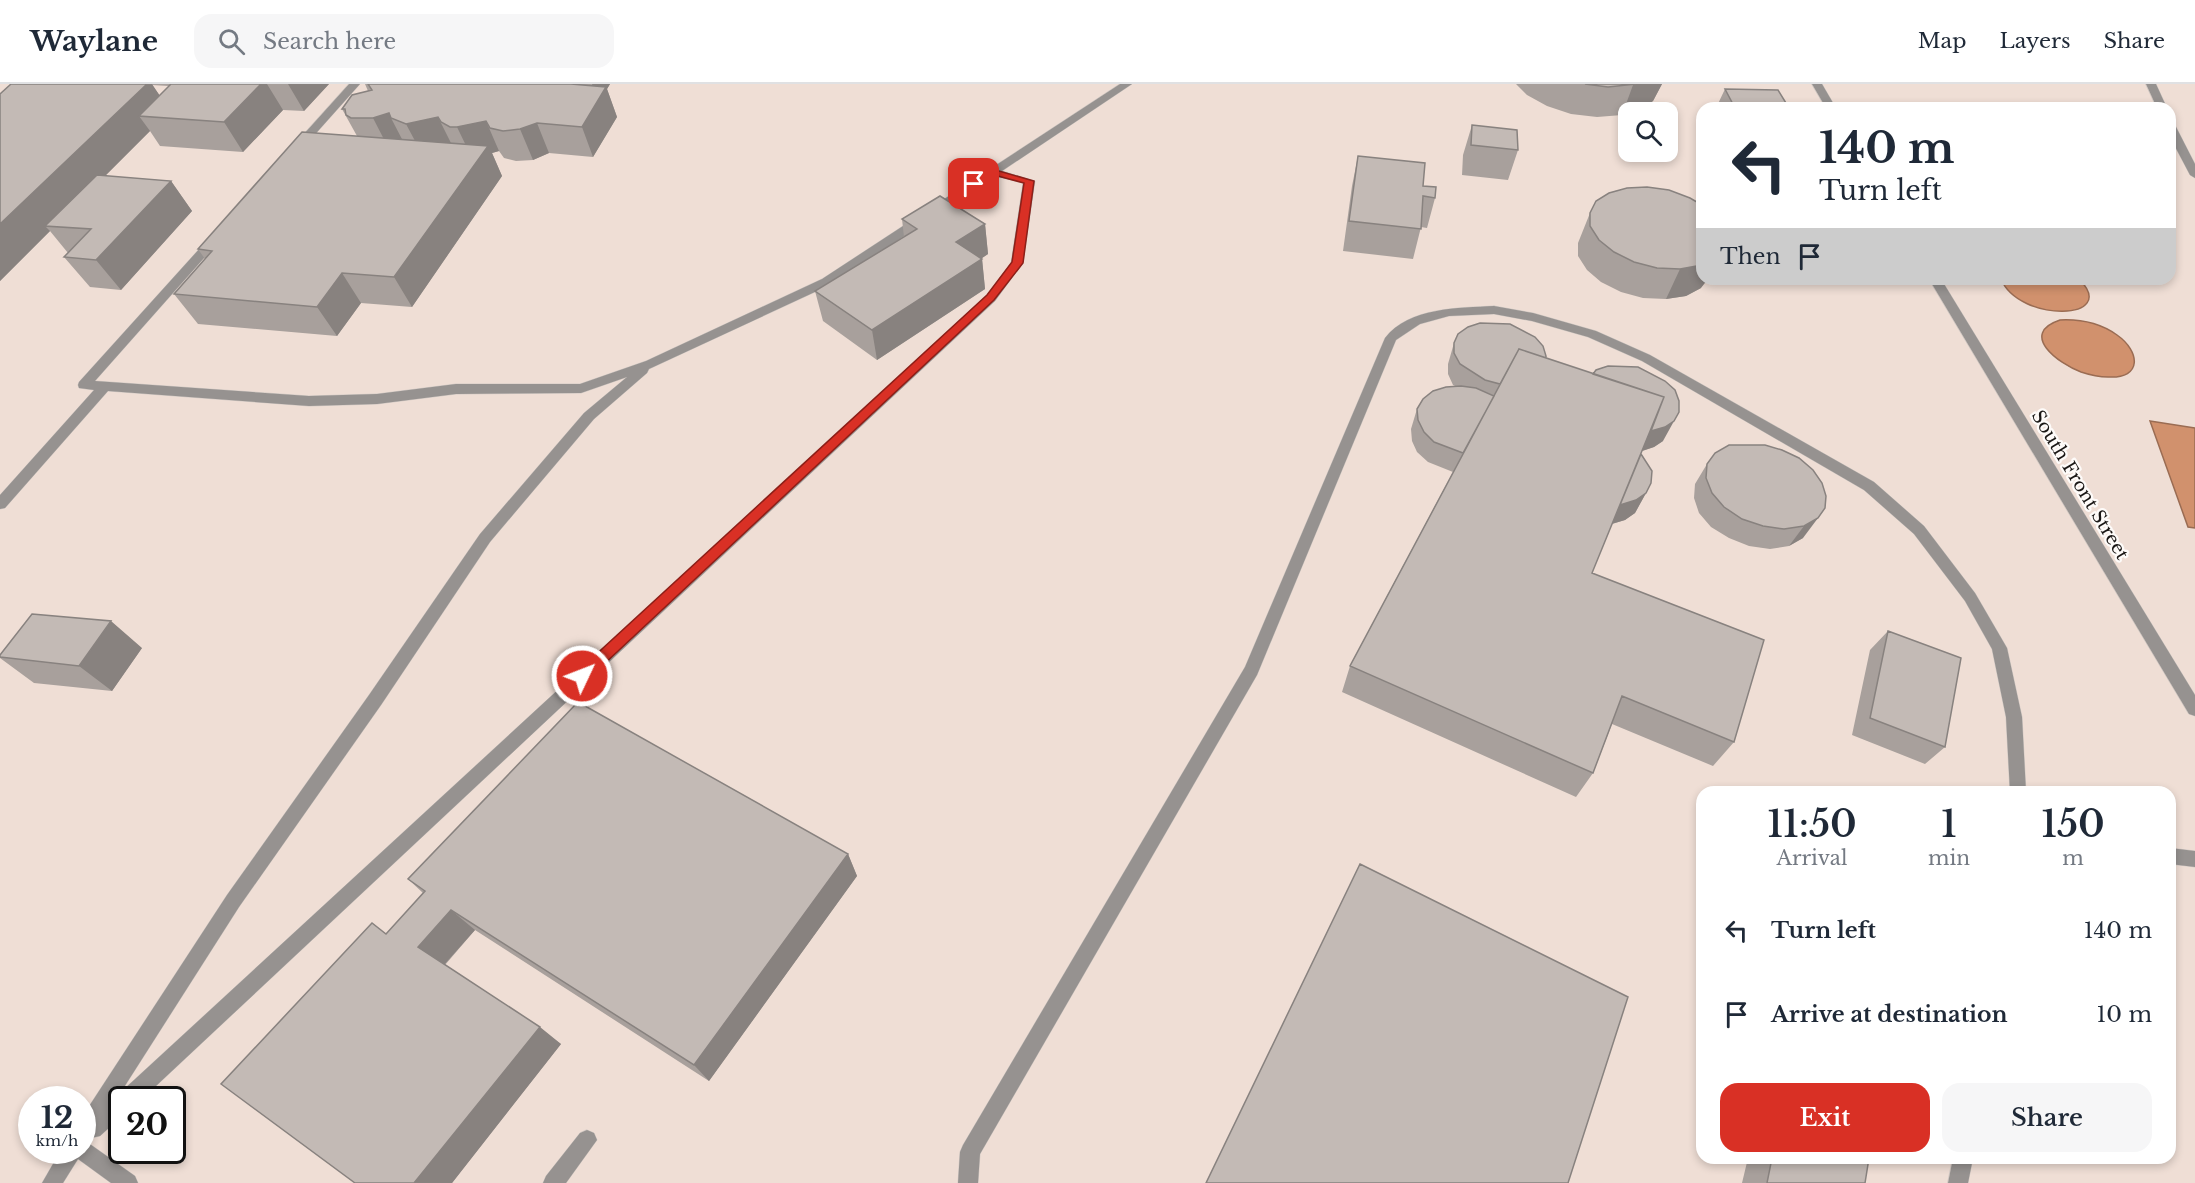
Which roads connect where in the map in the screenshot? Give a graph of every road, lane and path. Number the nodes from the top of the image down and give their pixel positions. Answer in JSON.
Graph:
{"nodes":[{"id":1,"x":355,"y":84,"type":"edge"},
{"id":2,"x":1127,"y":84,"type":"edge"},
{"id":3,"x":1817,"y":84,"type":"edge"},
{"id":4,"x":2151,"y":84,"type":"edge"},
{"id":5,"x":1828,"y":102,"type":"edge"},
{"id":6,"x":2159,"y":102,"type":"edge"},
{"id":7,"x":2176,"y":137,"type":"edge"},
{"id":8,"x":292,"y":154,"type":"edge"},
{"id":9,"x":992,"y":172,"type":"junction"},
{"id":10,"x":2195,"y":175,"type":"edge"},
{"id":11,"x":221,"y":233,"type":"edge"},
{"id":12,"x":1939,"y":285,"type":"edge"},
{"id":13,"x":650,"y":364,"type":"junction"},
{"id":14,"x":104,"y":387,"type":"junction"},
{"id":15,"x":0,"y":504,"type":"edge"},
{"id":16,"x":2195,"y":709,"type":"edge"},
{"id":17,"x":2018,"y":786,"type":"edge"},
{"id":18,"x":2176,"y":857,"type":"edge"},
{"id":19,"x":2195,"y":859,"type":"edge"},
{"id":20,"x":141,"y":1086,"type":"edge"},
{"id":21,"x":108,"y":1115,"type":"edge"},
{"id":22,"x":96,"y":1116,"type":"edge"},
{"id":23,"x":96,"y":1126,"type":"edge"},
{"id":24,"x":587,"y":1140,"type":"dead end"},
{"id":25,"x":96,"y":1160,"type":"edge"},
{"id":26,"x":64,"y":1164,"type":"edge"},
{"id":27,"x":1962,"y":1164,"type":"edge"},
{"id":28,"x":52,"y":1183,"type":"edge"},
{"id":29,"x":129,"y":1183,"type":"edge"},
{"id":30,"x":553,"y":1183,"type":"edge"},
{"id":31,"x":969,"y":1183,"type":"edge"},
{"id":32,"x":1958,"y":1183,"type":"edge"}],
"edges":[{"from":1,"to":8,"type":"street"},
{"from":2,"to":9,"type":"street"},
{"from":3,"to":5,"type":"street"},
{"from":4,"to":6,"type":"street"},
{"from":7,"to":10,"type":"street"},
{"from":9,"to":13,"type":"street"},
{"from":9,"to":20,"type":"street"},
{"from":11,"to":14,"type":"street"},
{"from":12,"to":16,"type":"street","name":"South Front Street"},
{"from":13,"to":14,"type":"street"},
{"from":13,"to":22,"type":"street"},
{"from":14,"to":15,"type":"street"},
{"from":17,"to":31,"type":"street"},
{"from":18,"to":19,"type":"street"},
{"from":21,"to":23,"type":"street"},
{"from":24,"to":30,"type":"street"},
{"from":25,"to":29,"type":"street"},
{"from":26,"to":28,"type":"street"},
{"from":27,"to":32,"type":"street"}]}
